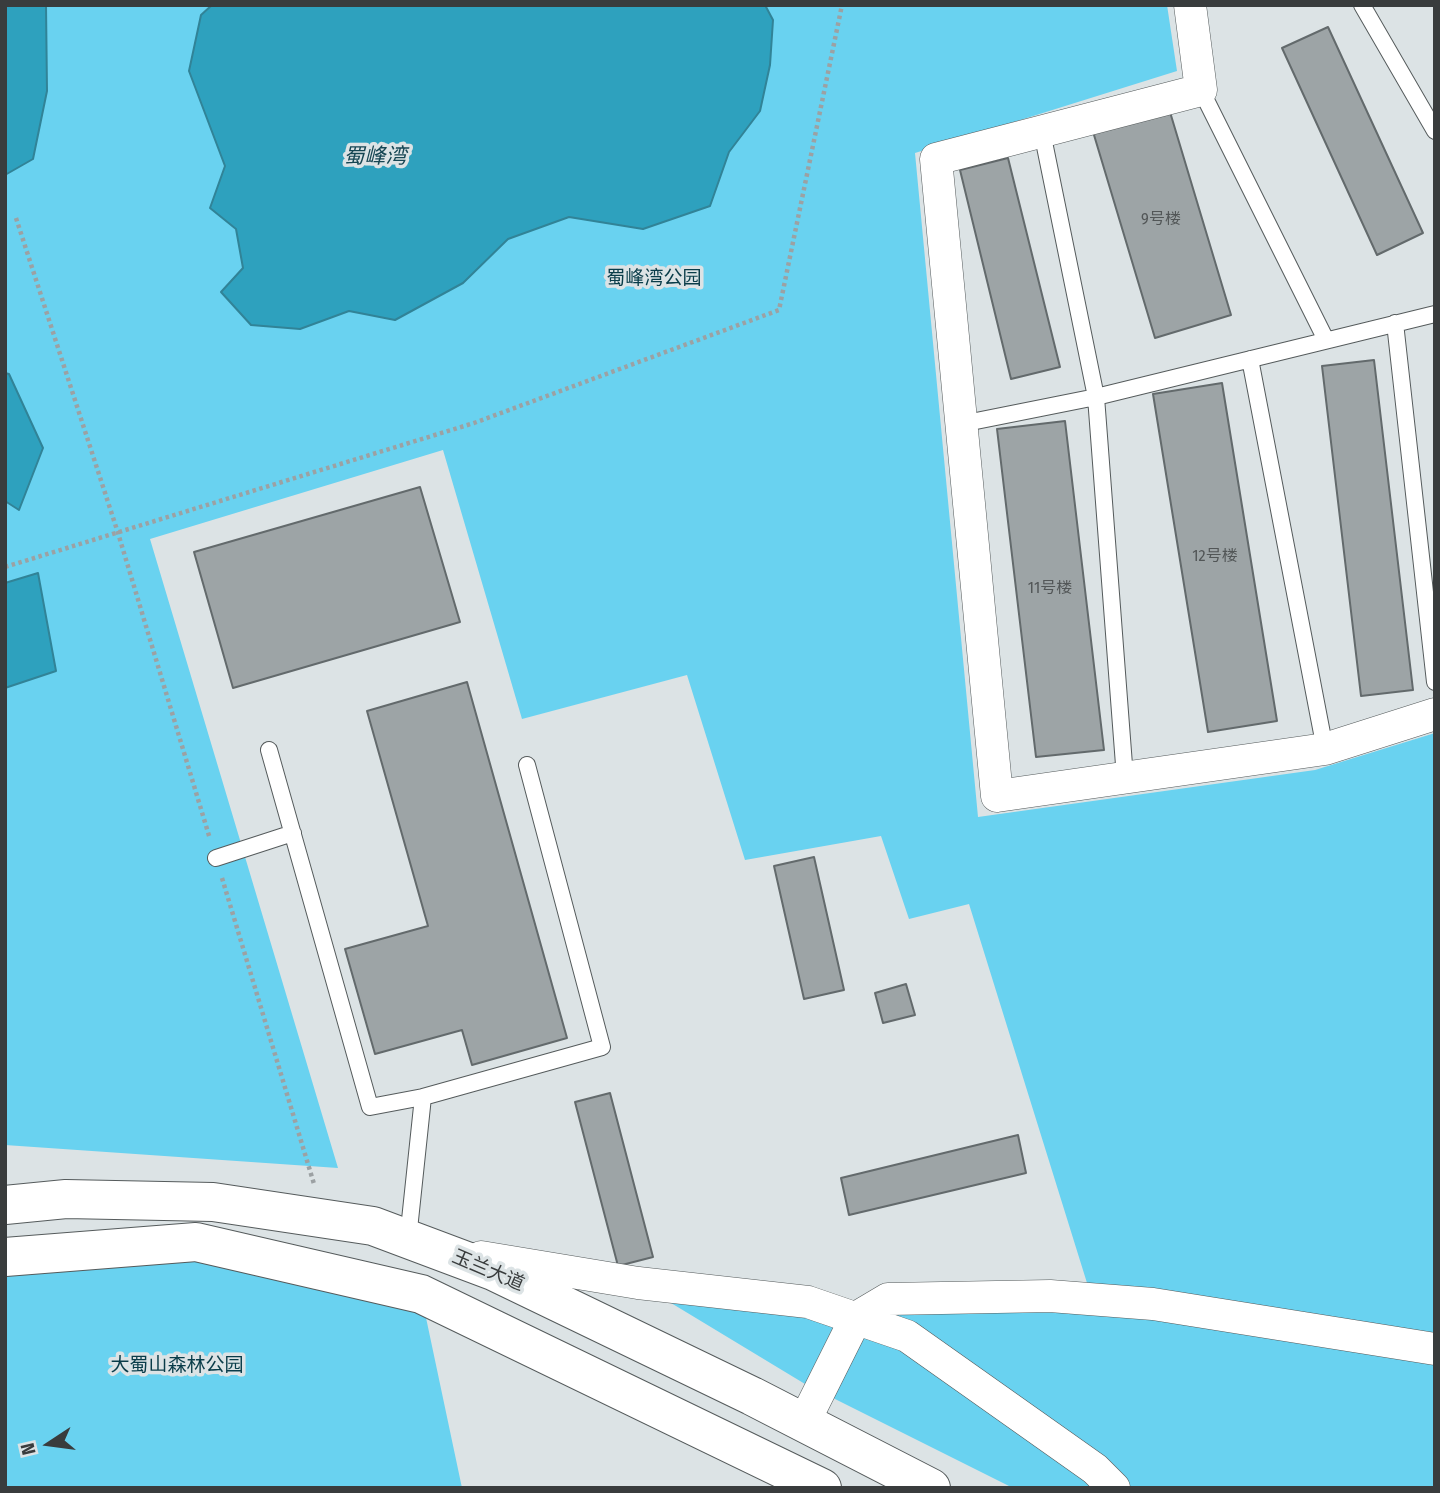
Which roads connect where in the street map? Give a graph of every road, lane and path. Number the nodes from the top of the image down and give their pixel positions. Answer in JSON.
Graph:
{"nodes":[{"id":1,"x":842,"y":5,"type":"edge"},
{"id":2,"x":1190,"y":5,"type":"edge"},
{"id":3,"x":1362,"y":5,"type":"edge"},
{"id":4,"x":1201,"y":90,"type":"junction"},
{"id":5,"x":1435,"y":131,"type":"edge"},
{"id":6,"x":1042,"y":132,"type":"junction"},
{"id":7,"x":16,"y":218,"type":"dead end"},
{"id":8,"x":1435,"y":314,"type":"edge"},
{"id":9,"x":1395,"y":323,"type":"junction"},
{"id":10,"x":1326,"y":340,"type":"junction"},
{"id":11,"x":1250,"y":359,"type":"junction"},
{"id":12,"x":1096,"y":397,"type":"junction"},
{"id":13,"x":961,"y":424,"type":"junction"},
{"id":14,"x":118,"y":533,"type":"junction"},
{"id":15,"x":5,"y":567,"type":"edge"},
{"id":16,"x":1435,"y":682,"type":"edge"},
{"id":17,"x":1435,"y":714,"type":"edge"},
{"id":18,"x":1325,"y":749,"type":"junction"},
{"id":19,"x":269,"y":750,"type":"dead end"},
{"id":20,"x":527,"y":765,"type":"dead end"},
{"id":21,"x":1125,"y":778,"type":"junction"},
{"id":22,"x":293,"y":833,"type":"junction"},
{"id":23,"x":216,"y":858,"type":"dead end"},
{"id":24,"x":423,"y":1097,"type":"junction"},
{"id":25,"x":5,"y":1205,"type":"edge"},
{"id":26,"x":421,"y":1244,"type":"junction"},
{"id":27,"x":5,"y":1257,"type":"edge"},
{"id":28,"x":856,"y":1318,"type":"junction"},
{"id":29,"x":1435,"y":1349,"type":"edge"},
{"id":30,"x":804,"y":1422,"type":"junction"},
{"id":31,"x":822,"y":1488,"type":"edge"},
{"id":32,"x":931,"y":1488,"type":"edge"},
{"id":33,"x":1114,"y":1488,"type":"edge"}],
"edges":[{"from":1,"to":14,"type":"path"},
{"from":2,"to":4,"type":"street"},
{"from":3,"to":5,"type":"lane"},
{"from":4,"to":6,"type":"street"},
{"from":4,"to":10,"type":"lane"},
{"from":6,"to":12,"type":"lane"},
{"from":6,"to":13,"type":"street"},
{"from":7,"to":14,"type":"path"},
{"from":8,"to":9,"type":"lane"},
{"from":9,"to":10,"type":"lane"},
{"from":9,"to":16,"type":"lane"},
{"from":10,"to":11,"type":"lane"},
{"from":11,"to":12,"type":"lane"},
{"from":11,"to":18,"type":"lane"},
{"from":12,"to":13,"type":"lane"},
{"from":12,"to":21,"type":"lane"},
{"from":13,"to":21,"type":"street"},
{"from":14,"to":15,"type":"path"},
{"from":17,"to":18,"type":"street"},
{"from":18,"to":21,"type":"street"},
{"from":19,"to":22,"type":"lane"},
{"from":20,"to":24,"type":"lane"},
{"from":22,"to":23,"type":"lane"},
{"from":22,"to":24,"type":"lane"},
{"from":24,"to":26,"type":"lane"},
{"from":25,"to":26,"type":"main road","name":"玉兰大道"},
{"from":26,"to":28,"type":"street"},
{"from":26,"to":30,"type":"main road","name":"玉兰大道"},
{"from":27,"to":31,"type":"main road"},
{"from":28,"to":29,"type":"street"},
{"from":28,"to":30,"type":"street"},
{"from":28,"to":33,"type":"street"},
{"from":30,"to":32,"type":"main road","name":"玉兰大道"}]}
